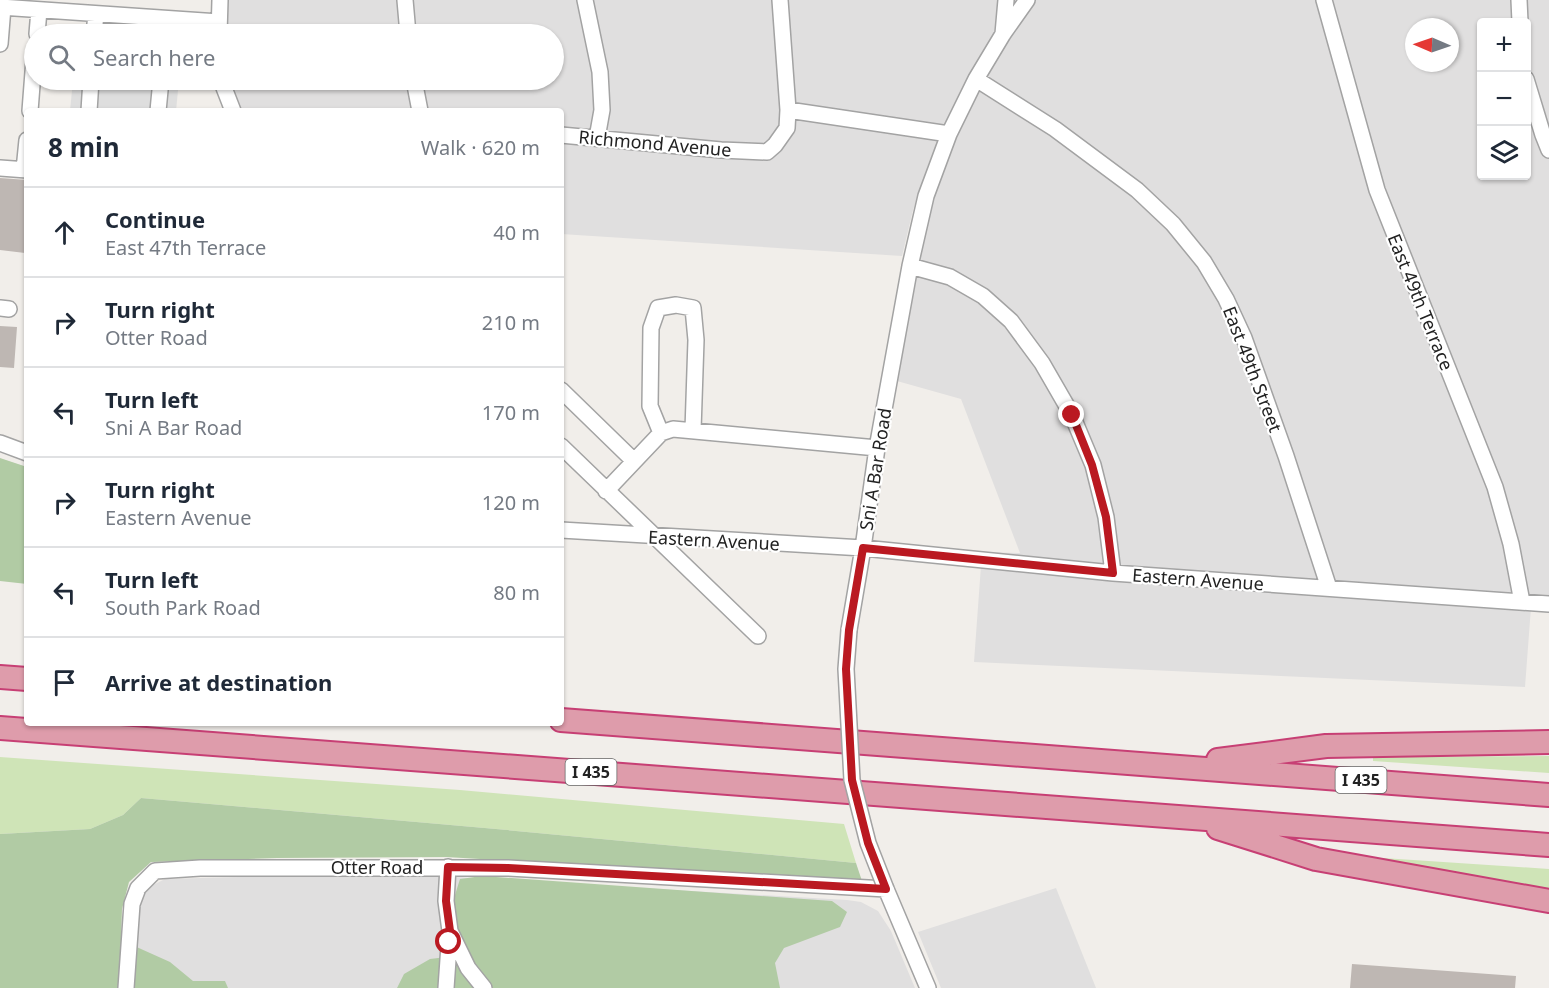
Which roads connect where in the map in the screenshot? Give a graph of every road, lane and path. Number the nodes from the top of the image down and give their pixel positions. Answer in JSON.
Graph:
{"nodes":[{"id":1,"x":220,"y":0,"type":"edge"},
{"id":2,"x":405,"y":0,"type":"edge"},
{"id":3,"x":585,"y":0,"type":"edge"},
{"id":4,"x":780,"y":0,"type":"edge"},
{"id":5,"x":1006,"y":0,"type":"edge"},
{"id":6,"x":1028,"y":0,"type":"edge"},
{"id":7,"x":1324,"y":0,"type":"edge"},
{"id":8,"x":1519,"y":0,"type":"edge"},
{"id":9,"x":29,"y":6,"type":"edge"},
{"id":10,"x":2,"y":7,"type":"edge"},
{"id":11,"x":96,"y":14,"type":"junction"},
{"id":12,"x":1520,"y":18,"type":"edge"},
{"id":13,"x":34,"y":24,"type":"edge"},
{"id":14,"x":95,"y":24,"type":"edge"},
{"id":15,"x":184,"y":24,"type":"edge"},
{"id":16,"x":219,"y":24,"type":"edge"},
{"id":17,"x":407,"y":24,"type":"edge"},
{"id":18,"x":1003,"y":34,"type":"junction"},
{"id":19,"x":0,"y":44,"type":"edge"},
{"id":20,"x":976,"y":79,"type":"junction"},
{"id":21,"x":32,"y":90,"type":"edge"},
{"id":22,"x":90,"y":90,"type":"edge"},
{"id":23,"x":160,"y":90,"type":"edge"},
{"id":24,"x":225,"y":90,"type":"edge"},
{"id":25,"x":416,"y":90,"type":"edge"},
{"id":26,"x":1531,"y":93,"type":"edge"},
{"id":27,"x":30,"y":108,"type":"edge"},
{"id":28,"x":89,"y":108,"type":"edge"},
{"id":29,"x":159,"y":108,"type":"edge"},
{"id":30,"x":232,"y":108,"type":"edge"},
{"id":31,"x":419,"y":108,"type":"edge"},
{"id":32,"x":789,"y":110,"type":"junction"},
{"id":33,"x":949,"y":134,"type":"junction"},
{"id":34,"x":564,"y":135,"type":"edge"},
{"id":35,"x":597,"y":138,"type":"junction"},
{"id":36,"x":1549,"y":150,"type":"edge"},
{"id":37,"x":0,"y":168,"type":"edge"},
{"id":38,"x":24,"y":170,"type":"edge"},
{"id":39,"x":910,"y":266,"type":"junction"},
{"id":40,"x":564,"y":393,"type":"edge"},
{"id":41,"x":693,"y":430,"type":"junction"},
{"id":42,"x":661,"y":433,"type":"junction"},
{"id":43,"x":0,"y":443,"type":"edge"},
{"id":44,"x":877,"y":448,"type":"junction"},
{"id":45,"x":564,"y":450,"type":"edge"},
{"id":46,"x":24,"y":452,"type":"edge"},
{"id":47,"x":634,"y":461,"type":"junction"},
{"id":48,"x":606,"y":491,"type":"junction"},
{"id":49,"x":564,"y":530,"type":"edge"},
{"id":50,"x":655,"y":537,"type":"junction"},
{"id":51,"x":863,"y":548,"type":"junction"},
{"id":52,"x":1113,"y":573,"type":"junction"},
{"id":53,"x":1329,"y":588,"type":"junction"},
{"id":54,"x":1522,"y":602,"type":"junction"},
{"id":55,"x":1549,"y":604,"type":"edge"},
{"id":56,"x":758,"y":636,"type":"dead end"},
{"id":57,"x":0,"y":677,"type":"edge"},
{"id":58,"x":24,"y":679,"type":"edge"},
{"id":59,"x":564,"y":720,"type":"edge"},
{"id":60,"x":0,"y":728,"type":"edge"},
{"id":61,"x":1549,"y":742,"type":"edge"},
{"id":62,"x":1173,"y":766,"type":"junction"},
{"id":63,"x":1549,"y":795,"type":"edge"},
{"id":64,"x":1182,"y":817,"type":"junction"},
{"id":65,"x":1549,"y":844,"type":"edge"},
{"id":66,"x":448,"y":867,"type":"junction"},
{"id":67,"x":886,"y":889,"type":"junction"},
{"id":68,"x":1549,"y":901,"type":"edge"},
{"id":69,"x":450,"y":931,"type":"junction"},
{"id":70,"x":126,"y":988,"type":"edge"},
{"id":71,"x":446,"y":988,"type":"edge"},
{"id":72,"x":484,"y":988,"type":"edge"},
{"id":73,"x":928,"y":988,"type":"edge"}],
"edges":[{"from":1,"to":16,"type":"street"},
{"from":2,"to":17,"type":"street"},
{"from":3,"to":35,"type":"street"},
{"from":4,"to":32,"type":"street"},
{"from":5,"to":18,"type":"street"},
{"from":6,"to":18,"type":"street","name":"Sni A Bar Road"},
{"from":7,"to":54,"type":"street","name":"East 49th Terrace"},
{"from":8,"to":12,"type":"street"},
{"from":9,"to":10,"type":"street"},
{"from":9,"to":11,"type":"street"},
{"from":9,"to":13,"type":"street"},
{"from":10,"to":19,"type":"street"},
{"from":11,"to":14,"type":"street"},
{"from":11,"to":15,"type":"street"},
{"from":18,"to":20,"type":"street","name":"Sni A Bar Road"},
{"from":20,"to":33,"type":"street","name":"Sni A Bar Road"},
{"from":20,"to":53,"type":"street","name":"East 49th Street"},
{"from":21,"to":27,"type":"street"},
{"from":22,"to":28,"type":"street"},
{"from":23,"to":29,"type":"street"},
{"from":24,"to":30,"type":"street"},
{"from":25,"to":31,"type":"street"},
{"from":26,"to":36,"type":"street"},
{"from":32,"to":33,"type":"street"},
{"from":32,"to":35,"type":"street","name":"Richmond Avenue"},
{"from":33,"to":39,"type":"street","name":"Sni A Bar Road"},
{"from":34,"to":35,"type":"street","name":"Richmond Avenue"},
{"from":37,"to":38,"type":"street"},
{"from":39,"to":44,"type":"street","name":"Sni A Bar Road"},
{"from":39,"to":52,"type":"street"},
{"from":40,"to":47,"type":"street"},
{"from":41,"to":42,"type":"street"},
{"from":41,"to":42,"type":"street"},
{"from":41,"to":44,"type":"street"},
{"from":42,"to":47,"type":"street"},
{"from":43,"to":46,"type":"street"},
{"from":44,"to":51,"type":"street","name":"Sni A Bar Road"},
{"from":45,"to":48,"type":"street"},
{"from":47,"to":48,"type":"street"},
{"from":48,"to":50,"type":"street"},
{"from":49,"to":50,"type":"street","name":"Eastern Avenue"},
{"from":50,"to":51,"type":"street","name":"Eastern Avenue"},
{"from":50,"to":56,"type":"street"},
{"from":51,"to":52,"type":"street","name":"Eastern Avenue"},
{"from":51,"to":67,"type":"street","name":"Sni A Bar Road","bridge":true},
{"from":52,"to":53,"type":"street","name":"Eastern Avenue"},
{"from":53,"to":54,"type":"street","name":"Eastern Avenue"},
{"from":54,"to":55,"type":"street","name":"Eastern Avenue"},
{"from":57,"to":58,"type":"highway"},
{"from":59,"to":62,"type":"highway","number":"I 435"},
{"from":60,"to":64,"type":"highway","number":"I 435"},
{"from":61,"to":62,"type":"highway"},
{"from":62,"to":63,"type":"highway","number":"I 435"},
{"from":64,"to":65,"type":"highway","number":"I 435"},
{"from":64,"to":68,"type":"highway"},
{"from":66,"to":67,"type":"street","name":"Otter Road"},
{"from":66,"to":69,"type":"street"},
{"from":66,"to":70,"type":"street","name":"Otter Road"},
{"from":67,"to":73,"type":"street","name":"Sni A Bar Road"},
{"from":69,"to":71,"type":"street"},
{"from":69,"to":72,"type":"street"}]}
